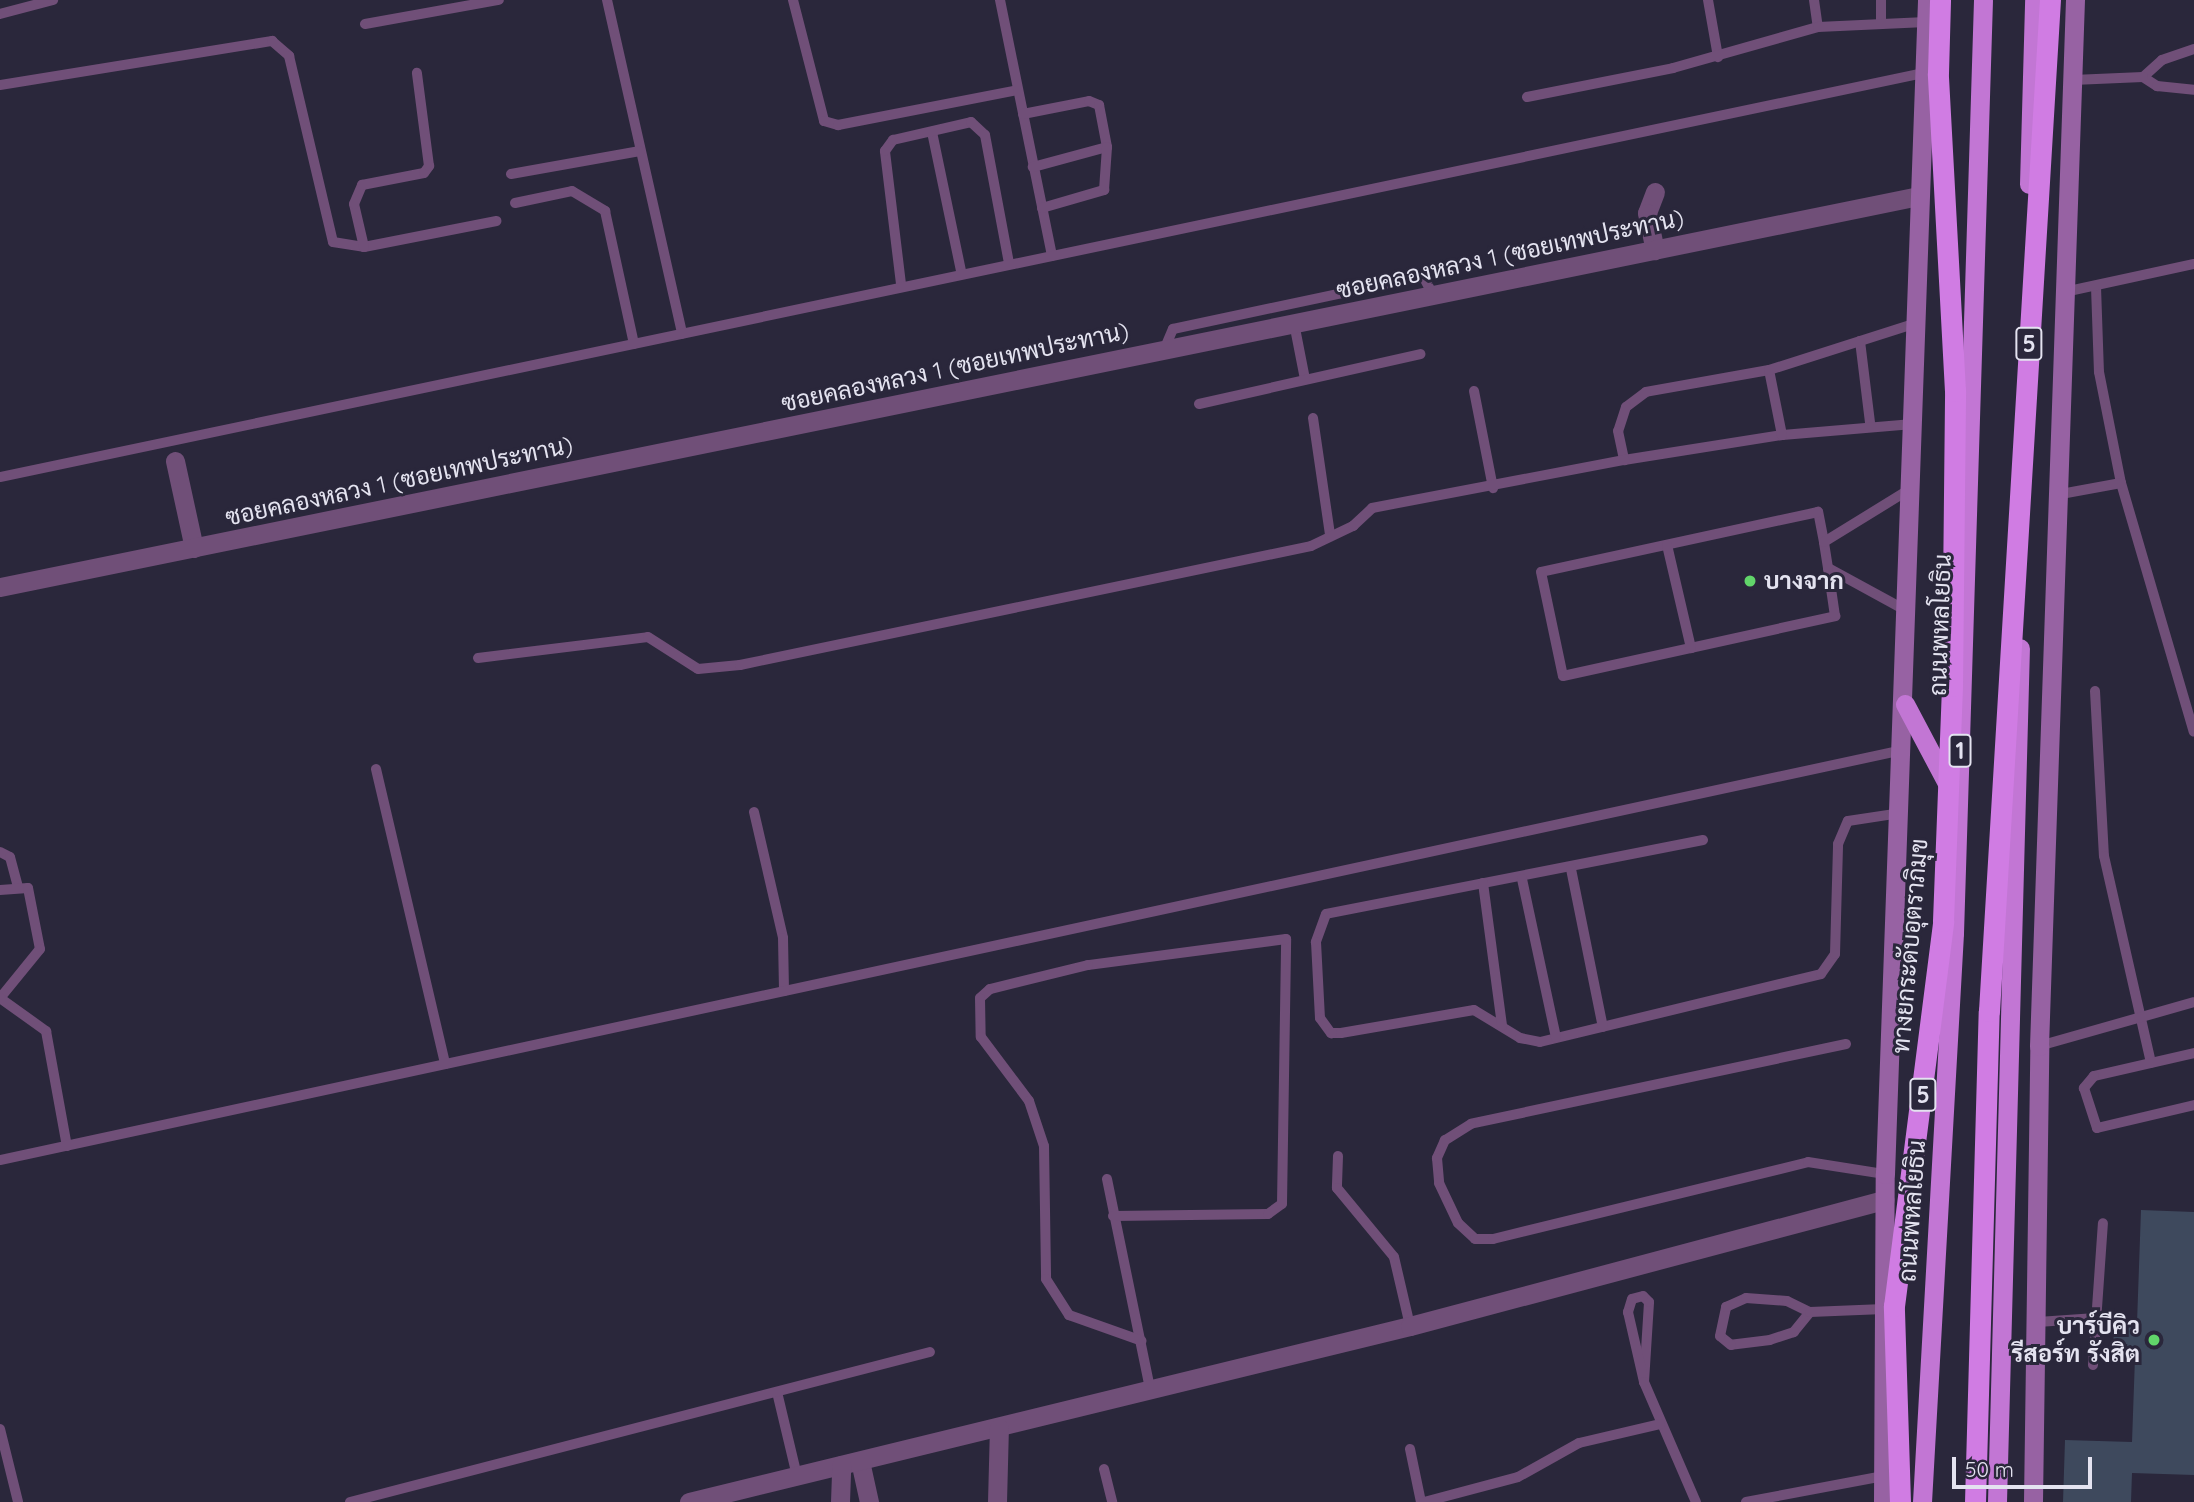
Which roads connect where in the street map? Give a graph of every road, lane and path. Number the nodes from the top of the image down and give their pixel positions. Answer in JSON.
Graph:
{"nodes":[{"id":1,"x":53,"y":0,"type":"edge"},
{"id":2,"x":499,"y":0,"type":"edge"},
{"id":3,"x":607,"y":0,"type":"edge"},
{"id":4,"x":793,"y":0,"type":"edge"},
{"id":5,"x":1000,"y":0,"type":"edge"},
{"id":6,"x":1707,"y":0,"type":"edge"},
{"id":7,"x":1814,"y":0,"type":"edge"},
{"id":8,"x":1881,"y":0,"type":"edge"},
{"id":9,"x":1927,"y":0,"type":"edge"},
{"id":10,"x":1940,"y":0,"type":"edge"},
{"id":11,"x":1983,"y":0,"type":"edge"},
{"id":12,"x":2034,"y":0,"type":"edge"},
{"id":13,"x":2050,"y":0,"type":"edge"},
{"id":14,"x":2075,"y":0,"type":"edge"},
{"id":15,"x":0,"y":14,"type":"edge"},
{"id":16,"x":1926,"y":22,"type":"junction"},
{"id":17,"x":365,"y":24,"type":"dead end"},
{"id":18,"x":1881,"y":24,"type":"junction"},
{"id":19,"x":1818,"y":27,"type":"junction"},
{"id":20,"x":2194,"y":49,"type":"edge"},
{"id":21,"x":1718,"y":57,"type":"junction"},
{"id":22,"x":418,"y":73,"type":"dead end"},
{"id":23,"x":1924,"y":73,"type":"junction"},
{"id":24,"x":2143,"y":77,"type":"junction"},
{"id":25,"x":2073,"y":80,"type":"junction"},
{"id":26,"x":0,"y":85,"type":"edge"},
{"id":27,"x":1018,"y":90,"type":"junction"},
{"id":28,"x":2194,"y":90,"type":"edge"},
{"id":29,"x":1527,"y":97,"type":"dead end"},
{"id":30,"x":1023,"y":114,"type":"junction"},
{"id":31,"x":932,"y":132,"type":"junction"},
{"id":32,"x":1107,"y":147,"type":"junction"},
{"id":33,"x":640,"y":151,"type":"junction"},
{"id":34,"x":1033,"y":167,"type":"junction"},
{"id":35,"x":511,"y":174,"type":"dead end"},
{"id":36,"x":1655,"y":192,"type":"dead end"},
{"id":37,"x":1919,"y":196,"type":"junction"},
{"id":38,"x":515,"y":203,"type":"dead end"},
{"id":39,"x":1042,"y":208,"type":"junction"},
{"id":40,"x":496,"y":221,"type":"dead end"},
{"id":41,"x":364,"y":247,"type":"junction"},
{"id":42,"x":1655,"y":250,"type":"junction"},
{"id":43,"x":1052,"y":256,"type":"junction"},
{"id":44,"x":1009,"y":263,"type":"junction"},
{"id":45,"x":2194,"y":264,"type":"edge"},
{"id":46,"x":961,"y":271,"type":"junction"},
{"id":47,"x":901,"y":284,"type":"junction"},
{"id":48,"x":2096,"y":287,"type":"junction"},
{"id":49,"x":2069,"y":291,"type":"junction"},
{"id":50,"x":1433,"y":295,"type":"junction"},
{"id":51,"x":1294,"y":323,"type":"junction"},
{"id":52,"x":1916,"y":323,"type":"junction"},
{"id":53,"x":682,"y":334,"type":"junction"},
{"id":54,"x":1860,"y":341,"type":"junction"},
{"id":55,"x":634,"y":344,"type":"junction"},
{"id":56,"x":1164,"y":350,"type":"junction"},
{"id":57,"x":1420,"y":354,"type":"dead end"},
{"id":58,"x":1769,"y":370,"type":"junction"},
{"id":59,"x":1305,"y":379,"type":"junction"},
{"id":60,"x":1475,"y":391,"type":"dead end"},
{"id":61,"x":1199,"y":404,"type":"dead end"},
{"id":62,"x":1313,"y":418,"type":"dead end"},
{"id":63,"x":1870,"y":423,"type":"junction"},
{"id":64,"x":1913,"y":424,"type":"junction"},
{"id":65,"x":1782,"y":435,"type":"junction"},
{"id":66,"x":1624,"y":460,"type":"junction"},
{"id":67,"x":174,"y":461,"type":"dead end"},
{"id":68,"x":0,"y":477,"type":"edge"},
{"id":69,"x":2121,"y":483,"type":"junction"},
{"id":70,"x":1493,"y":488,"type":"junction"},
{"id":71,"x":1911,"y":488,"type":"junction"},
{"id":72,"x":2061,"y":494,"type":"junction"},
{"id":73,"x":1330,"y":534,"type":"junction"},
{"id":74,"x":1824,"y":542,"type":"junction"},
{"id":75,"x":1667,"y":545,"type":"junction"},
{"id":76,"x":194,"y":548,"type":"junction"},
{"id":77,"x":1828,"y":568,"type":"junction"},
{"id":78,"x":0,"y":587,"type":"edge"},
{"id":79,"x":1907,"y":611,"type":"junction"},
{"id":80,"x":1691,"y":648,"type":"junction"},
{"id":81,"x":478,"y":658,"type":"dead end"},
{"id":82,"x":2095,"y":691,"type":"dead end"},
{"id":83,"x":1905,"y":704,"type":"junction"},
{"id":84,"x":2194,"y":732,"type":"edge"},
{"id":85,"x":1903,"y":750,"type":"junction"},
{"id":86,"x":376,"y":769,"type":"dead end"},
{"id":87,"x":1958,"y":806,"type":"junction"},
{"id":88,"x":754,"y":812,"type":"dead end"},
{"id":89,"x":1902,"y":813,"type":"junction"},
{"id":90,"x":1703,"y":840,"type":"dead end"},
{"id":91,"x":0,"y":852,"type":"edge"},
{"id":92,"x":1571,"y":869,"type":"junction"},
{"id":93,"x":1522,"y":879,"type":"junction"},
{"id":94,"x":1483,"y":883,"type":"junction"},
{"id":95,"x":18,"y":887,"type":"junction"},
{"id":96,"x":0,"y":890,"type":"edge"},
{"id":97,"x":784,"y":991,"type":"junction"},
{"id":98,"x":2194,"y":1002,"type":"edge"},
{"id":99,"x":2139,"y":1018,"type":"junction"},
{"id":100,"x":1603,"y":1027,"type":"junction"},
{"id":101,"x":1502,"y":1028,"type":"junction"},
{"id":102,"x":1556,"y":1037,"type":"junction"},
{"id":103,"x":1846,"y":1044,"type":"dead end"},
{"id":104,"x":2039,"y":1046,"type":"junction"},
{"id":105,"x":2194,"y":1053,"type":"edge"},
{"id":106,"x":445,"y":1063,"type":"junction"},
{"id":107,"x":2151,"y":1063,"type":"junction"},
{"id":108,"x":2194,"y":1105,"type":"edge"},
{"id":109,"x":68,"y":1146,"type":"junction"},
{"id":110,"x":1338,"y":1156,"type":"dead end"},
{"id":111,"x":0,"y":1160,"type":"edge"},
{"id":112,"x":1885,"y":1174,"type":"junction"},
{"id":113,"x":1107,"y":1179,"type":"dead end"},
{"id":114,"x":1885,"y":1200,"type":"junction"},
{"id":115,"x":1113,"y":1216,"type":"junction"},
{"id":116,"x":2103,"y":1223,"type":"dead end"},
{"id":117,"x":1884,"y":1309,"type":"junction"},
{"id":118,"x":1810,"y":1312,"type":"junction"},
{"id":119,"x":2096,"y":1318,"type":"junction"},
{"id":120,"x":2038,"y":1322,"type":"junction"},
{"id":121,"x":1410,"y":1326,"type":"junction"},
{"id":122,"x":1142,"y":1341,"type":"junction"},
{"id":123,"x":930,"y":1352,"type":"dead end"},
{"id":124,"x":2093,"y":1365,"type":"dead end"},
{"id":125,"x":1644,"y":1382,"type":"junction"},
{"id":126,"x":1150,"y":1389,"type":"junction"},
{"id":127,"x":777,"y":1392,"type":"junction"},
{"id":128,"x":1660,"y":1424,"type":"junction"},
{"id":129,"x":0,"y":1429,"type":"edge"},
{"id":130,"x":999,"y":1429,"type":"junction"},
{"id":131,"x":1410,"y":1449,"type":"dead end"},
{"id":132,"x":850,"y":1463,"type":"junction"},
{"id":133,"x":1104,"y":1469,"type":"dead end"},
{"id":134,"x":797,"y":1476,"type":"junction"},
{"id":135,"x":1884,"y":1476,"type":"junction"},
{"id":136,"x":18,"y":1502,"type":"edge"},
{"id":137,"x":350,"y":1502,"type":"edge"},
{"id":138,"x":689,"y":1502,"type":"edge"},
{"id":139,"x":840,"y":1502,"type":"edge"},
{"id":140,"x":869,"y":1502,"type":"edge"},
{"id":141,"x":997,"y":1502,"type":"edge"},
{"id":142,"x":1112,"y":1502,"type":"edge"},
{"id":143,"x":1422,"y":1502,"type":"edge"},
{"id":144,"x":1696,"y":1502,"type":"edge"},
{"id":145,"x":1746,"y":1502,"type":"edge"},
{"id":146,"x":1883,"y":1502,"type":"edge"},
{"id":147,"x":1900,"y":1502,"type":"edge"},
{"id":148,"x":1922,"y":1502,"type":"edge"},
{"id":149,"x":1975,"y":1502,"type":"edge"},
{"id":150,"x":1997,"y":1502,"type":"edge"},
{"id":151,"x":2033,"y":1502,"type":"edge"}],
"edges":[{"from":1,"to":15,"type":"lane"},
{"from":2,"to":17,"type":"lane"},
{"from":3,"to":33,"type":"lane"},
{"from":4,"to":27,"type":"lane"},
{"from":5,"to":27,"type":"lane"},
{"from":6,"to":21,"type":"lane"},
{"from":7,"to":19,"type":"lane"},
{"from":8,"to":18,"type":"lane"},
{"from":9,"to":16,"type":"main road","name":"ถนนพหลโยธิน"},
{"from":10,"to":147,"type":"highway","name":"ทางยกระดับอุตราภิมุข","number":"5"},
{"from":11,"to":87,"type":"highway","name":"ถนนพหลโยธิน","number":"1"},
{"from":12,"to":150,"type":"highway"},
{"from":13,"to":149,"type":"highway","number":"5"},
{"from":14,"to":25,"type":"main road"},
{"from":16,"to":18,"type":"lane"},
{"from":16,"to":23,"type":"main road","name":"ถนนพหลโยธิน"},
{"from":18,"to":19,"type":"lane"},
{"from":19,"to":21,"type":"lane"},
{"from":20,"to":24,"type":"lane"},
{"from":21,"to":29,"type":"lane"},
{"from":22,"to":41,"type":"lane"},
{"from":23,"to":37,"type":"main road","name":"ถนนพหลโยธิน"},
{"from":23,"to":43,"type":"lane"},
{"from":24,"to":25,"type":"lane"},
{"from":24,"to":28,"type":"lane"},
{"from":25,"to":49,"type":"main road"},
{"from":26,"to":41,"type":"lane"},
{"from":27,"to":30,"type":"lane"},
{"from":30,"to":32,"type":"lane"},
{"from":30,"to":34,"type":"lane"},
{"from":31,"to":44,"type":"lane"},
{"from":31,"to":46,"type":"lane"},
{"from":31,"to":47,"type":"lane"},
{"from":32,"to":34,"type":"lane"},
{"from":32,"to":39,"type":"lane"},
{"from":33,"to":35,"type":"lane"},
{"from":33,"to":53,"type":"lane"},
{"from":34,"to":39,"type":"lane"},
{"from":36,"to":42,"type":"street"},
{"from":37,"to":42,"type":"street","name":"ซอยคลองหลวง 1 (ซอยเทพประทาน)"},
{"from":37,"to":52,"type":"main road","name":"ถนนพหลโยธิน"},
{"from":38,"to":55,"type":"lane"},
{"from":39,"to":43,"type":"lane"},
{"from":40,"to":41,"type":"lane"},
{"from":42,"to":50,"type":"street","name":"ซอยคลองหลวง 1 (ซอยเทพประทาน)"},
{"from":43,"to":44,"type":"lane"},
{"from":44,"to":46,"type":"lane"},
{"from":45,"to":48,"type":"lane"},
{"from":46,"to":47,"type":"lane"},
{"from":47,"to":53,"type":"lane"},
{"from":48,"to":49,"type":"lane"},
{"from":48,"to":69,"type":"lane"},
{"from":49,"to":72,"type":"main road"},
{"from":50,"to":51,"type":"street","name":"ซอยคลองหลวง 1 (ซอยเทพประทาน)"},
{"from":50,"to":56,"type":"lane"},
{"from":51,"to":56,"type":"street","name":"ซอยคลองหลวง 1 (ซอยเทพประทาน)"},
{"from":51,"to":59,"type":"lane"},
{"from":52,"to":54,"type":"lane"},
{"from":52,"to":64,"type":"main road","name":"ถนนพหลโยธิน"},
{"from":53,"to":55,"type":"lane"},
{"from":54,"to":58,"type":"lane"},
{"from":54,"to":63,"type":"lane"},
{"from":55,"to":68,"type":"lane"},
{"from":56,"to":76,"type":"street","name":"ซอยคลองหลวง 1 (ซอยเทพประทาน)"},
{"from":57,"to":59,"type":"lane"},
{"from":58,"to":65,"type":"lane"},
{"from":58,"to":66,"type":"lane"},
{"from":59,"to":61,"type":"lane"},
{"from":60,"to":70,"type":"lane"},
{"from":62,"to":73,"type":"lane"},
{"from":63,"to":64,"type":"lane"},
{"from":63,"to":65,"type":"lane"},
{"from":64,"to":71,"type":"main road","name":"ถนนพหลโยธิน"},
{"from":65,"to":66,"type":"lane"},
{"from":66,"to":70,"type":"lane"},
{"from":67,"to":76,"type":"street"},
{"from":69,"to":72,"type":"lane"},
{"from":69,"to":84,"type":"lane"},
{"from":70,"to":73,"type":"lane"},
{"from":71,"to":74,"type":"lane"},
{"from":71,"to":79,"type":"main road","name":"ถนนพหลโยธิน"},
{"from":72,"to":104,"type":"main road"},
{"from":73,"to":81,"type":"lane"},
{"from":74,"to":75,"type":"lane"},
{"from":74,"to":77,"type":"lane"},
{"from":75,"to":80,"type":"lane"},
{"from":75,"to":80,"type":"lane"},
{"from":76,"to":78,"type":"street","name":"ซอยคลองหลวง 1 (ซอยเทพประทาน)"},
{"from":77,"to":79,"type":"lane"},
{"from":77,"to":80,"type":"lane"},
{"from":79,"to":83,"type":"main road","name":"ถนนพหลโยธิน"},
{"from":82,"to":99,"type":"lane"},
{"from":83,"to":85,"type":"main road","name":"ถนนพหลโยธิน"},
{"from":83,"to":87,"type":"highway"},
{"from":85,"to":89,"type":"main road","name":"ถนนพหลโยธิน"},
{"from":85,"to":97,"type":"lane"},
{"from":86,"to":106,"type":"lane"},
{"from":87,"to":148,"type":"highway","name":"ถนนพหลโยธิน","number":"1"},
{"from":88,"to":97,"type":"lane"},
{"from":89,"to":100,"type":"lane"},
{"from":89,"to":112,"type":"main road","name":"ถนนพหลโยธิน"},
{"from":90,"to":92,"type":"lane"},
{"from":91,"to":95,"type":"lane"},
{"from":92,"to":93,"type":"lane"},
{"from":92,"to":100,"type":"lane"},
{"from":93,"to":94,"type":"lane"},
{"from":93,"to":102,"type":"lane"},
{"from":94,"to":101,"type":"lane"},
{"from":94,"to":101,"type":"lane"},
{"from":95,"to":96,"type":"lane"},
{"from":95,"to":109,"type":"lane"},
{"from":97,"to":106,"type":"lane"},
{"from":98,"to":99,"type":"lane"},
{"from":99,"to":104,"type":"lane"},
{"from":99,"to":107,"type":"lane"},
{"from":100,"to":102,"type":"lane"},
{"from":101,"to":102,"type":"lane"},
{"from":103,"to":112,"type":"lane"},
{"from":104,"to":120,"type":"main road"},
{"from":105,"to":107,"type":"lane"},
{"from":106,"to":109,"type":"lane"},
{"from":107,"to":108,"type":"lane"},
{"from":109,"to":111,"type":"lane"},
{"from":110,"to":121,"type":"lane"},
{"from":112,"to":114,"type":"main road","name":"ถนนพหลโยธิน"},
{"from":113,"to":115,"type":"lane"},
{"from":114,"to":117,"type":"main road","name":"ถนนพหลโยธิน"},
{"from":114,"to":121,"type":"street"},
{"from":115,"to":122,"type":"lane"},
{"from":115,"to":122,"type":"lane"},
{"from":116,"to":119,"type":"lane"},
{"from":117,"to":118,"type":"lane"},
{"from":117,"to":135,"type":"main road","name":"ถนนพหลโยธิน"},
{"from":118,"to":118,"type":"lane"},
{"from":119,"to":120,"type":"lane"},
{"from":119,"to":124,"type":"lane"},
{"from":120,"to":151,"type":"main road"},
{"from":121,"to":126,"type":"street"},
{"from":122,"to":126,"type":"lane"},
{"from":123,"to":127,"type":"lane"},
{"from":125,"to":125,"type":"lane"},
{"from":125,"to":128,"type":"lane"},
{"from":126,"to":130,"type":"street"},
{"from":127,"to":134,"type":"lane"},
{"from":127,"to":137,"type":"lane"},
{"from":128,"to":143,"type":"lane"},
{"from":128,"to":144,"type":"lane"},
{"from":129,"to":136,"type":"lane"},
{"from":130,"to":132,"type":"street"},
{"from":130,"to":141,"type":"street"},
{"from":131,"to":143,"type":"lane"},
{"from":132,"to":134,"type":"street"},
{"from":132,"to":139,"type":"street"},
{"from":132,"to":140,"type":"street"},
{"from":133,"to":142,"type":"lane"},
{"from":134,"to":138,"type":"street"},
{"from":135,"to":145,"type":"lane"},
{"from":135,"to":146,"type":"main road","name":"ถนนพหลโยธิน"}]}
